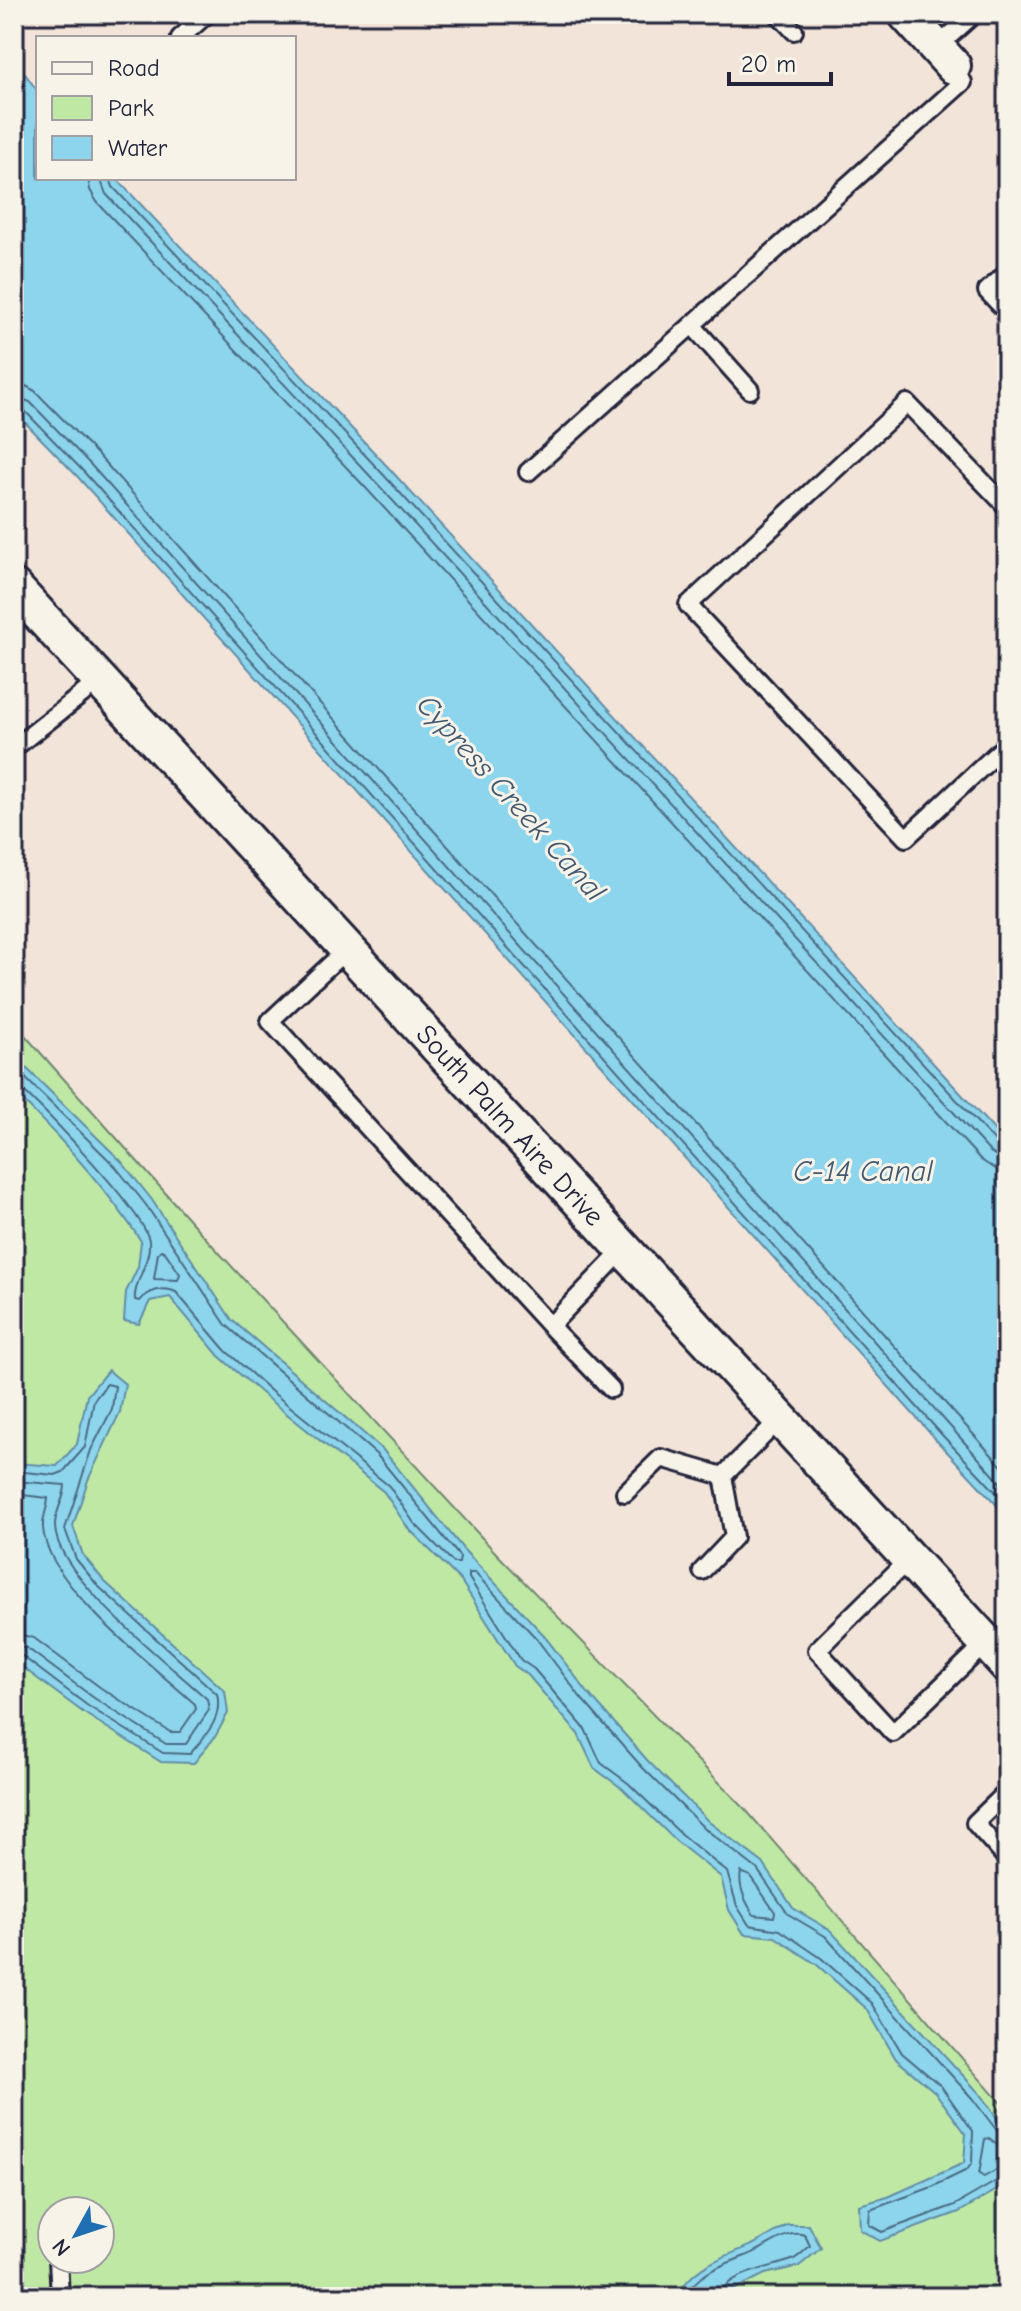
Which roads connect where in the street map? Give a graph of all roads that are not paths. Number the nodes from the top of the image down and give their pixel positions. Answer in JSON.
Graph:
{"nodes":[{"id":1,"x":207,"y":14,"type":"edge"},
{"id":2,"x":778,"y":14,"type":"edge"},
{"id":3,"x":906,"y":14,"type":"edge"},
{"id":4,"x":974,"y":14,"type":"edge"},
{"id":5,"x":794,"y":31,"type":"dead end"},
{"id":6,"x":182,"y":36,"type":"edge"},
{"id":7,"x":951,"y":65,"type":"junction"},
{"id":8,"x":1007,"y":273,"type":"edge"},
{"id":9,"x":1007,"y":312,"type":"edge"},
{"id":10,"x":692,"y":325,"type":"junction"},
{"id":11,"x":750,"y":390,"type":"dead end"},
{"id":12,"x":528,"y":472,"type":"dead end"},
{"id":13,"x":1007,"y":507,"type":"edge"},
{"id":14,"x":14,"y":587,"type":"edge"},
{"id":15,"x":100,"y":680,"type":"junction"},
{"id":16,"x":1007,"y":744,"type":"edge"},
{"id":17,"x":14,"y":748,"type":"edge"},
{"id":18,"x":347,"y":949,"type":"junction"},
{"id":19,"x":624,"y":1249,"type":"junction"},
{"id":20,"x":550,"y":1326,"type":"junction"},
{"id":21,"x":611,"y":1389,"type":"dead end"},
{"id":22,"x":780,"y":1419,"type":"junction"},
{"id":23,"x":723,"y":1476,"type":"junction"},
{"id":24,"x":625,"y":1493,"type":"dead end"},
{"id":25,"x":909,"y":1559,"type":"junction"},
{"id":26,"x":702,"y":1571,"type":"dead end"},
{"id":27,"x":997,"y":1654,"type":"edge"},
{"id":28,"x":1007,"y":1792,"type":"edge"},
{"id":29,"x":1007,"y":1859,"type":"edge"},
{"id":30,"x":59,"y":2275,"type":"edge"},
{"id":31,"x":60,"y":2297,"type":"edge"}],
"edges":[{"from":1,"to":6,"type":"lane"},
{"from":2,"to":5,"type":"lane"},
{"from":3,"to":7,"type":"street"},
{"from":4,"to":7,"type":"lane"},
{"from":7,"to":10,"type":"lane"},
{"from":8,"to":9,"type":"lane"},
{"from":10,"to":11,"type":"lane"},
{"from":10,"to":12,"type":"lane"},
{"from":13,"to":16,"type":"lane"},
{"from":14,"to":15,"type":"street","name":"South Palm Aire Drive"},
{"from":15,"to":17,"type":"lane"},
{"from":15,"to":18,"type":"street","name":"South Palm Aire Drive"},
{"from":18,"to":19,"type":"street","name":"South Palm Aire Drive"},
{"from":18,"to":20,"type":"lane"},
{"from":19,"to":20,"type":"lane"},
{"from":19,"to":22,"type":"street","name":"South Palm Aire Drive"},
{"from":20,"to":21,"type":"lane"},
{"from":22,"to":23,"type":"lane"},
{"from":22,"to":25,"type":"street","name":"South Palm Aire Drive"},
{"from":23,"to":24,"type":"lane"},
{"from":23,"to":26,"type":"lane"},
{"from":25,"to":27,"type":"street","name":"South Palm Aire Drive"},
{"from":25,"to":27,"type":"lane"},
{"from":28,"to":29,"type":"lane"},
{"from":30,"to":31,"type":"lane"}]}
